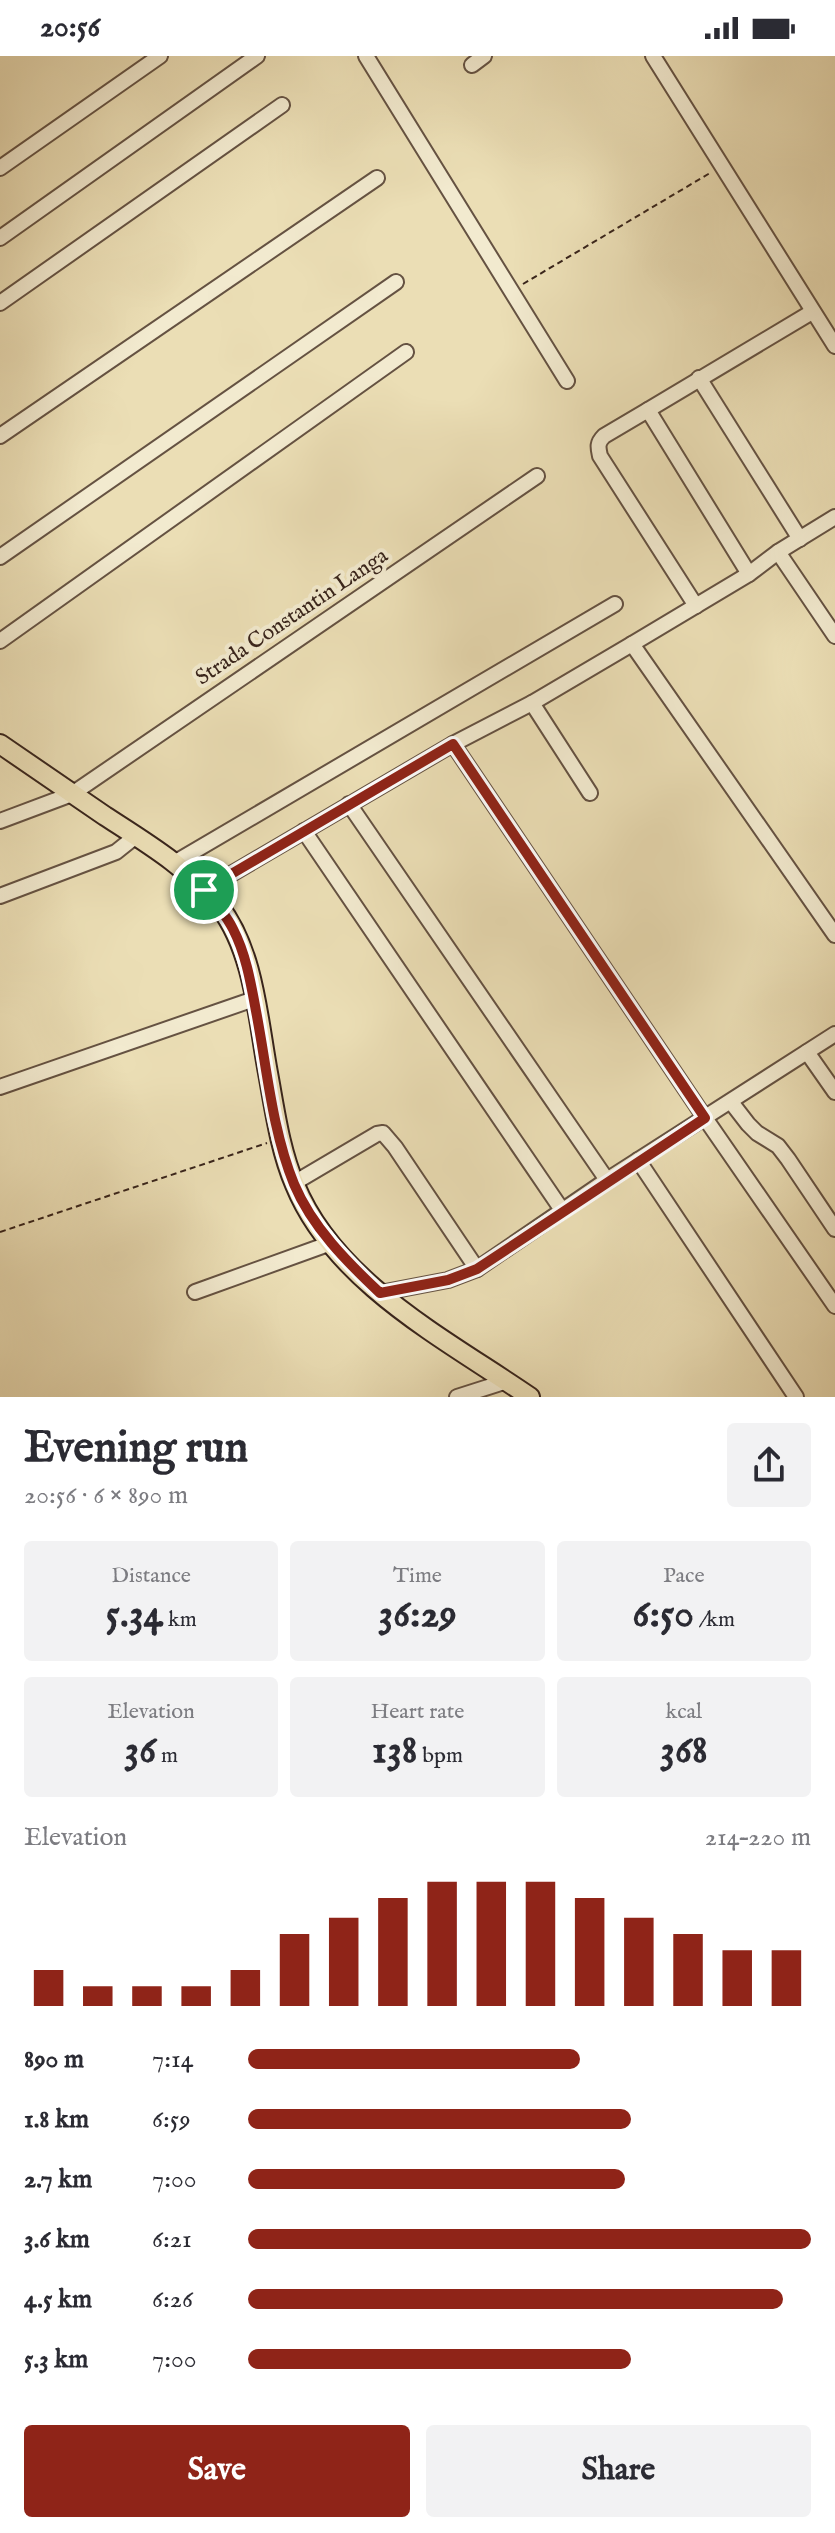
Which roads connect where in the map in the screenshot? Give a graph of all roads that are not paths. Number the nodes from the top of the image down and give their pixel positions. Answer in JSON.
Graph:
{"nodes":[{"id":1,"x":160,"y":56,"type":"edge"},
{"id":2,"x":257,"y":56,"type":"edge"},
{"id":3,"x":366,"y":56,"type":"edge"},
{"id":4,"x":653,"y":56,"type":"edge"},
{"id":5,"x":282,"y":105,"type":"dead end"},
{"id":6,"x":0,"y":168,"type":"edge"},
{"id":7,"x":377,"y":178,"type":"dead end"},
{"id":8,"x":0,"y":238,"type":"edge"},
{"id":9,"x":396,"y":282,"type":"dead end"},
{"id":10,"x":0,"y":303,"type":"edge"},
{"id":11,"x":812,"y":312,"type":"junction"},
{"id":12,"x":835,"y":346,"type":"edge"},
{"id":13,"x":406,"y":352,"type":"dead end"},
{"id":14,"x":699,"y":378,"type":"junction"},
{"id":15,"x":567,"y":381,"type":"dead end"},
{"id":16,"x":648,"y":410,"type":"junction"},
{"id":17,"x":0,"y":436,"type":"edge"},
{"id":18,"x":537,"y":476,"type":"dead end"},
{"id":19,"x":835,"y":517,"type":"edge"},
{"id":20,"x":800,"y":539,"type":"junction"},
{"id":21,"x":778,"y":552,"type":"junction"},
{"id":22,"x":0,"y":557,"type":"edge"},
{"id":23,"x":749,"y":574,"type":"junction"},
{"id":24,"x":615,"y":604,"type":"dead end"},
{"id":25,"x":696,"y":606,"type":"junction"},
{"id":26,"x":835,"y":636,"type":"edge"},
{"id":27,"x":0,"y":641,"type":"edge"},
{"id":28,"x":632,"y":644,"type":"junction"},
{"id":29,"x":532,"y":703,"type":"junction"},
{"id":30,"x":0,"y":744,"type":"edge"},
{"id":31,"x":453,"y":744,"type":"junction"},
{"id":32,"x":590,"y":793,"type":"dead end"},
{"id":33,"x":72,"y":794,"type":"junction"},
{"id":34,"x":349,"y":804,"type":"junction"},
{"id":35,"x":0,"y":821,"type":"edge"},
{"id":36,"x":304,"y":831,"type":"junction"},
{"id":37,"x":136,"y":836,"type":"junction"},
{"id":38,"x":174,"y":863,"type":"junction"},
{"id":39,"x":204,"y":890,"type":"junction"},
{"id":40,"x":0,"y":896,"type":"edge"},
{"id":41,"x":835,"y":935,"type":"edge"},
{"id":42,"x":254,"y":999,"type":"junction"},
{"id":43,"x":835,"y":1034,"type":"edge"},
{"id":44,"x":807,"y":1052,"type":"junction"},
{"id":45,"x":0,"y":1087,"type":"edge"},
{"id":46,"x":835,"y":1092,"type":"edge"},
{"id":47,"x":731,"y":1102,"type":"junction"},
{"id":48,"x":705,"y":1118,"type":"junction"},
{"id":49,"x":638,"y":1160,"type":"junction"},
{"id":50,"x":607,"y":1180,"type":"junction"},
{"id":51,"x":294,"y":1183,"type":"junction"},
{"id":52,"x":562,"y":1210,"type":"junction"},
{"id":53,"x":835,"y":1229,"type":"edge"},
{"id":54,"x":331,"y":1243,"type":"junction"},
{"id":55,"x":477,"y":1269,"type":"junction"},
{"id":56,"x":195,"y":1292,"type":"dead end"},
{"id":57,"x":380,"y":1293,"type":"junction"},
{"id":58,"x":835,"y":1306,"type":"edge"},
{"id":59,"x":507,"y":1381,"type":"junction"},
{"id":60,"x":457,"y":1397,"type":"edge"},
{"id":61,"x":530,"y":1397,"type":"edge"},
{"id":62,"x":796,"y":1397,"type":"edge"}],
"edges":[{"from":1,"to":6,"type":"street"},
{"from":2,"to":8,"type":"street"},
{"from":3,"to":15,"type":"street"},
{"from":4,"to":11,"type":"street"},
{"from":5,"to":10,"type":"street"},
{"from":7,"to":17,"type":"street"},
{"from":9,"to":22,"type":"street"},
{"from":11,"to":12,"type":"street"},
{"from":11,"to":14,"type":"street"},
{"from":13,"to":27,"type":"street"},
{"from":14,"to":16,"type":"street"},
{"from":14,"to":20,"type":"street"},
{"from":16,"to":23,"type":"street"},
{"from":16,"to":25,"type":"street"},
{"from":18,"to":33,"type":"street","name":"Strada Constantin Langa"},
{"from":19,"to":20,"type":"street"},
{"from":20,"to":21,"type":"street"},
{"from":21,"to":23,"type":"street"},
{"from":21,"to":26,"type":"street"},
{"from":23,"to":25,"type":"street"},
{"from":24,"to":38,"type":"street"},
{"from":25,"to":28,"type":"street"},
{"from":28,"to":29,"type":"street"},
{"from":28,"to":41,"type":"street"},
{"from":29,"to":31,"type":"street"},
{"from":29,"to":32,"type":"street"},
{"from":30,"to":33,"type":"main road"},
{"from":31,"to":34,"type":"street"},
{"from":31,"to":48,"type":"street"},
{"from":33,"to":35,"type":"street","name":"Strada Constantin Langa"},
{"from":33,"to":37,"type":"main road"},
{"from":34,"to":36,"type":"street"},
{"from":34,"to":50,"type":"street"},
{"from":36,"to":39,"type":"street"},
{"from":36,"to":52,"type":"street"},
{"from":37,"to":38,"type":"main road"},
{"from":37,"to":40,"type":"street"},
{"from":38,"to":39,"type":"main road"},
{"from":39,"to":42,"type":"main road"},
{"from":42,"to":45,"type":"street"},
{"from":42,"to":51,"type":"main road"},
{"from":43,"to":44,"type":"street"},
{"from":44,"to":46,"type":"street"},
{"from":44,"to":47,"type":"street"},
{"from":47,"to":48,"type":"street"},
{"from":47,"to":53,"type":"street"},
{"from":48,"to":49,"type":"street"},
{"from":48,"to":58,"type":"street"},
{"from":49,"to":50,"type":"street"},
{"from":49,"to":62,"type":"street"},
{"from":50,"to":52,"type":"street"},
{"from":51,"to":54,"type":"main road"},
{"from":51,"to":55,"type":"street"},
{"from":52,"to":55,"type":"street"},
{"from":54,"to":56,"type":"street"},
{"from":54,"to":57,"type":"main road"},
{"from":55,"to":57,"type":"street"},
{"from":57,"to":59,"type":"main road"},
{"from":59,"to":60,"type":"street"},
{"from":59,"to":61,"type":"main road"}]}
